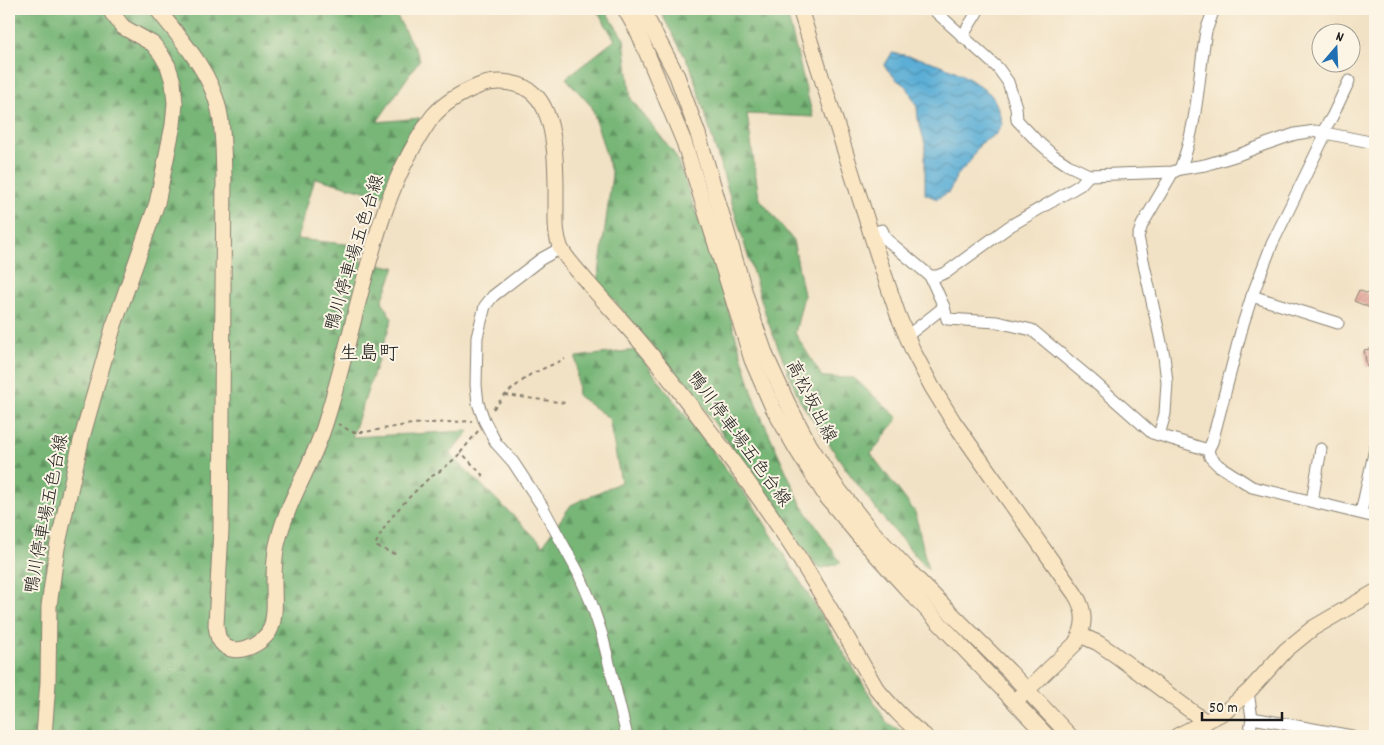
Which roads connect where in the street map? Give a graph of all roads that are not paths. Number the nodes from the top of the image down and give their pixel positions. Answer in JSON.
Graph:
{"nodes":[{"id":1,"x":111,"y":9,"type":"edge"},
{"id":2,"x":156,"y":9,"type":"edge"},
{"id":3,"x":624,"y":9,"type":"edge"},
{"id":4,"x":642,"y":9,"type":"edge"},
{"id":5,"x":800,"y":9,"type":"edge"},
{"id":6,"x":935,"y":9,"type":"edge"},
{"id":7,"x":979,"y":9,"type":"edge"},
{"id":8,"x":1214,"y":9,"type":"edge"},
{"id":9,"x":962,"y":37,"type":"junction"},
{"id":10,"x":1349,"y":81,"type":"dead end"},
{"id":11,"x":1324,"y":133,"type":"junction"},
{"id":12,"x":1375,"y":143,"type":"edge"},
{"id":13,"x":1177,"y":170,"type":"junction"},
{"id":14,"x":1089,"y":175,"type":"junction"},
{"id":15,"x":871,"y":233,"type":"junction"},
{"id":16,"x":561,"y":248,"type":"junction"},
{"id":17,"x":930,"y":276,"type":"junction"},
{"id":18,"x":1252,"y":296,"type":"junction"},
{"id":19,"x":944,"y":307,"type":"junction"},
{"id":20,"x":1338,"y":323,"type":"dead end"},
{"id":21,"x":906,"y":336,"type":"junction"},
{"id":22,"x":1159,"y":435,"type":"junction"},
{"id":23,"x":1375,"y":449,"type":"edge"},
{"id":24,"x":1208,"y":450,"type":"junction"},
{"id":25,"x":1322,"y":450,"type":"dead end"},
{"id":26,"x":1312,"y":501,"type":"junction"},
{"id":27,"x":1361,"y":513,"type":"junction"},
{"id":28,"x":1375,"y":517,"type":"edge"},
{"id":29,"x":1375,"y":592,"type":"edge"},
{"id":30,"x":1080,"y":635,"type":"junction"},
{"id":31,"x":1027,"y":691,"type":"junction"},
{"id":32,"x":1248,"y":692,"type":"junction"},
{"id":33,"x":1014,"y":702,"type":"junction"},
{"id":34,"x":1252,"y":718,"type":"junction"},
{"id":35,"x":1206,"y":722,"type":"junction"},
{"id":36,"x":44,"y":736,"type":"edge"},
{"id":37,"x":626,"y":736,"type":"edge"},
{"id":38,"x":925,"y":736,"type":"edge"},
{"id":39,"x":1047,"y":736,"type":"edge"},
{"id":40,"x":1070,"y":736,"type":"edge"},
{"id":41,"x":1177,"y":736,"type":"edge"},
{"id":42,"x":1249,"y":736,"type":"edge"},
{"id":43,"x":1352,"y":736,"type":"edge"}],
"edges":[{"from":1,"to":36,"type":"main road","name":"鴨川停車場五色台線"},
{"from":2,"to":16,"type":"main road","name":"鴨川停車場五色台線"},
{"from":3,"to":33,"type":"main road","name":"高松坂出線"},
{"from":4,"to":31,"type":"main road","name":"高松坂出線"},
{"from":5,"to":15,"type":"main road"},
{"from":6,"to":9,"type":"street"},
{"from":7,"to":9,"type":"street"},
{"from":8,"to":13,"type":"street"},
{"from":9,"to":14,"type":"street"},
{"from":10,"to":11,"type":"street"},
{"from":11,"to":12,"type":"street"},
{"from":11,"to":13,"type":"street"},
{"from":11,"to":18,"type":"street"},
{"from":13,"to":14,"type":"street"},
{"from":13,"to":22,"type":"street"},
{"from":14,"to":17,"type":"street"},
{"from":15,"to":17,"type":"street"},
{"from":15,"to":21,"type":"main road"},
{"from":16,"to":37,"type":"street"},
{"from":16,"to":38,"type":"main road","name":"鴨川停車場五色台線"},
{"from":17,"to":19,"type":"street"},
{"from":18,"to":20,"type":"street"},
{"from":18,"to":24,"type":"street"},
{"from":19,"to":21,"type":"street"},
{"from":19,"to":22,"type":"street"},
{"from":21,"to":30,"type":"main road"},
{"from":22,"to":24,"type":"street"},
{"from":23,"to":27,"type":"street"},
{"from":24,"to":26,"type":"street"},
{"from":25,"to":26,"type":"street"},
{"from":26,"to":27,"type":"street"},
{"from":27,"to":28,"type":"street"},
{"from":29,"to":32,"type":"main road"},
{"from":30,"to":31,"type":"main road"},
{"from":30,"to":35,"type":"main road"},
{"from":31,"to":33,"type":"main road"},
{"from":31,"to":40,"type":"main road","name":"高松坂出線"},
{"from":32,"to":34,"type":"street"},
{"from":32,"to":35,"type":"main road"},
{"from":33,"to":39,"type":"main road","name":"高松坂出線"},
{"from":34,"to":42,"type":"street"},
{"from":34,"to":43,"type":"street"},
{"from":35,"to":41,"type":"main road"}]}
